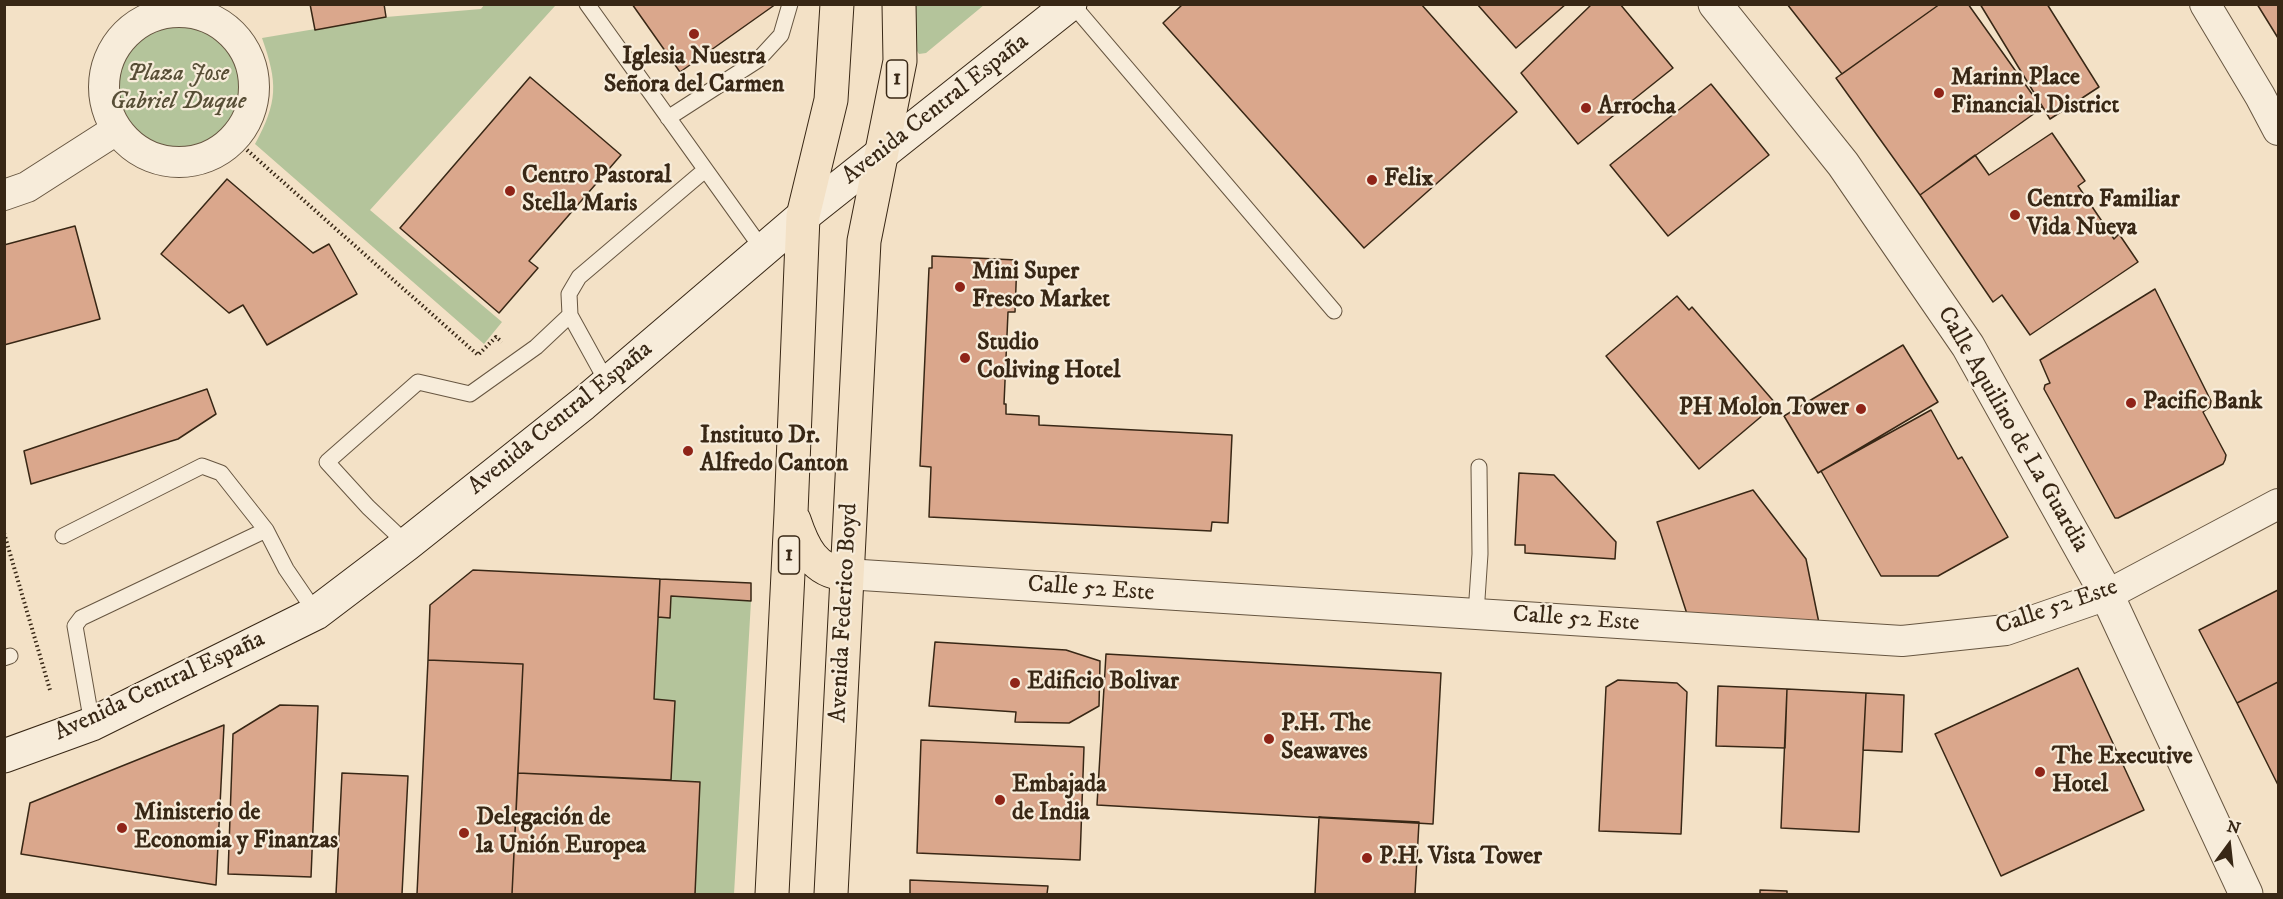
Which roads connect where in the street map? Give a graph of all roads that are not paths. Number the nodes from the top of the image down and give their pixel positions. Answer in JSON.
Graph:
{"nodes":[{"id":1,"x":587,"y":4,"type":"edge"},
{"id":2,"x":790,"y":4,"type":"edge"},
{"id":3,"x":837,"y":4,"type":"edge"},
{"id":4,"x":899,"y":4,"type":"edge"},
{"id":5,"x":1071,"y":4,"type":"edge"},
{"id":6,"x":1715,"y":4,"type":"edge"},
{"id":7,"x":2205,"y":4,"type":"edge"},
{"id":8,"x":668,"y":118,"type":"junction"},
{"id":9,"x":116,"y":130,"type":"junction"},
{"id":10,"x":2278,"y":130,"type":"edge"},
{"id":11,"x":882,"y":153,"type":"junction"},
{"id":12,"x":705,"y":170,"type":"junction"},
{"id":13,"x":4,"y":195,"type":"edge"},
{"id":14,"x":803,"y":216,"type":"junction"},
{"id":15,"x":763,"y":249,"type":"junction"},
{"id":16,"x":1334,"y":311,"type":"dead end"},
{"id":17,"x":570,"y":315,"type":"junction"},
{"id":18,"x":608,"y":384,"type":"junction"},
{"id":19,"x":1479,"y":467,"type":"dead end"},
{"id":20,"x":2278,"y":504,"type":"edge"},
{"id":21,"x":791,"y":513,"type":"junction"},
{"id":22,"x":266,"y":530,"type":"junction"},
{"id":23,"x":63,"y":536,"type":"dead end"},
{"id":24,"x":407,"y":544,"type":"junction"},
{"id":25,"x":846,"y":574,"type":"junction"},
{"id":26,"x":2107,"y":595,"type":"junction"},
{"id":27,"x":316,"y":613,"type":"junction"},
{"id":28,"x":1476,"y":614,"type":"junction"},
{"id":29,"x":92,"y":724,"type":"junction"},
{"id":30,"x":4,"y":756,"type":"edge"},
{"id":31,"x":772,"y":894,"type":"edge"},
{"id":32,"x":831,"y":894,"type":"edge"},
{"id":33,"x":2246,"y":894,"type":"edge"}],
"edges":[{"from":1,"to":8,"type":"lane"},
{"from":2,"to":8,"type":"lane"},
{"from":3,"to":14,"type":"main road","number":"1"},
{"from":4,"to":11,"type":"main road","number":"1"},
{"from":5,"to":11,"type":"main road","name":"Avenida Central España"},
{"from":5,"to":16,"type":"lane"},
{"from":6,"to":26,"type":"main road","name":"Calle Aquilino de La Guardia"},
{"from":7,"to":10,"type":"street"},
{"from":8,"to":12,"type":"lane"},
{"from":9,"to":9,"type":"street"},
{"from":9,"to":13,"type":"street"},
{"from":11,"to":14,"type":"main road","name":"Avenida Central España"},
{"from":11,"to":25,"type":"main road","name":"Avenida Federico Boyd","number":"1"},
{"from":12,"to":15,"type":"lane"},
{"from":12,"to":17,"type":"lane"},
{"from":14,"to":15,"type":"main road","name":"Avenida Central España"},
{"from":14,"to":21,"type":"main road","number":"1"},
{"from":15,"to":18,"type":"main road","name":"Avenida Central España"},
{"from":17,"to":18,"type":"lane"},
{"from":17,"to":24,"type":"lane"},
{"from":18,"to":24,"type":"main road","name":"Avenida Central España"},
{"from":19,"to":28,"type":"lane"},
{"from":20,"to":26,"type":"street","name":"Calle 52 Este"},
{"from":21,"to":25,"type":"main road"},
{"from":21,"to":31,"type":"main road","number":"1"},
{"from":22,"to":23,"type":"lane"},
{"from":22,"to":27,"type":"lane"},
{"from":22,"to":29,"type":"lane"},
{"from":24,"to":27,"type":"main road","name":"Avenida Central España"},
{"from":25,"to":28,"type":"street","name":"Calle 52 Este"},
{"from":25,"to":32,"type":"main road","name":"Avenida Federico Boyd","number":"1"},
{"from":26,"to":28,"type":"street","name":"Calle 52 Este"},
{"from":26,"to":33,"type":"main road","name":"Calle Aquilino de La Guardia"},
{"from":27,"to":29,"type":"main road","name":"Avenida Central España"},
{"from":29,"to":30,"type":"main road","name":"Avenida Central España"}]}
